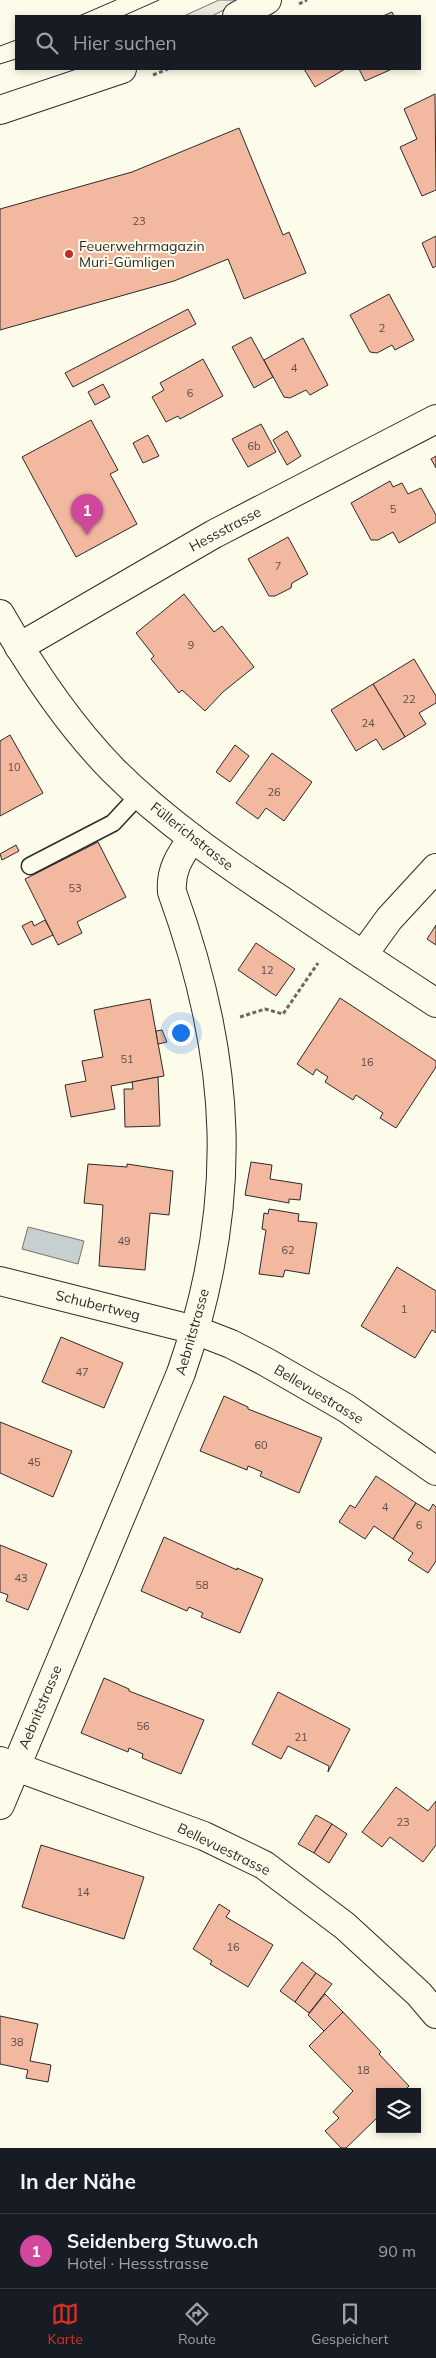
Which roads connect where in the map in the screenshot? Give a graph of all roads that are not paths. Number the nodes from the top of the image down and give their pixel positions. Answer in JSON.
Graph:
{"nodes":[{"id":1,"x":268,"y":0,"type":"edge"},
{"id":2,"x":239,"y":15,"type":"edge"},
{"id":3,"x":119,"y":70,"type":"edge"},
{"id":4,"x":0,"y":110,"type":"edge"},
{"id":5,"x":436,"y":419,"type":"edge"},
{"id":6,"x":0,"y":614,"type":"edge"},
{"id":7,"x":19,"y":648,"type":"junction"},
{"id":8,"x":139,"y":795,"type":"junction"},
{"id":9,"x":192,"y":838,"type":"junction"},
{"id":10,"x":30,"y":866,"type":"dead end"},
{"id":11,"x":436,"y":868,"type":"edge"},
{"id":12,"x":363,"y":955,"type":"junction"},
{"id":13,"x":436,"y":1003,"type":"edge"},
{"id":14,"x":0,"y":1281,"type":"edge"},
{"id":15,"x":195,"y":1330,"type":"junction"},
{"id":16,"x":436,"y":1471,"type":"edge"},
{"id":17,"x":8,"y":1763,"type":"edge"},
{"id":18,"x":0,"y":1805,"type":"edge"},
{"id":19,"x":436,"y":2014,"type":"edge"}],
"edges":[{"from":1,"to":2,"type":"street"},
{"from":3,"to":4,"type":"street"},
{"from":5,"to":7,"type":"street","name":"Hessstrasse"},
{"from":6,"to":7,"type":"street","name":"Füllerichstrasse"},
{"from":7,"to":8,"type":"street","name":"Füllerichstrasse"},
{"from":8,"to":9,"type":"street","name":"Füllerichstrasse"},
{"from":8,"to":10,"type":"lane"},
{"from":9,"to":12,"type":"street","name":"Füllerichstrasse"},
{"from":9,"to":15,"type":"street","name":"Aebnitstrasse"},
{"from":11,"to":12,"type":"street"},
{"from":12,"to":13,"type":"street","name":"Füllerichstrasse"},
{"from":14,"to":15,"type":"street","name":"Schubertweg"},
{"from":15,"to":16,"type":"street","name":"Bellevuestrasse"},
{"from":15,"to":17,"type":"street","name":"Aebnitstrasse"},
{"from":17,"to":18,"type":"street","name":"Aebnitstrasse"},
{"from":17,"to":19,"type":"street","name":"Bellevuestrasse"}]}
